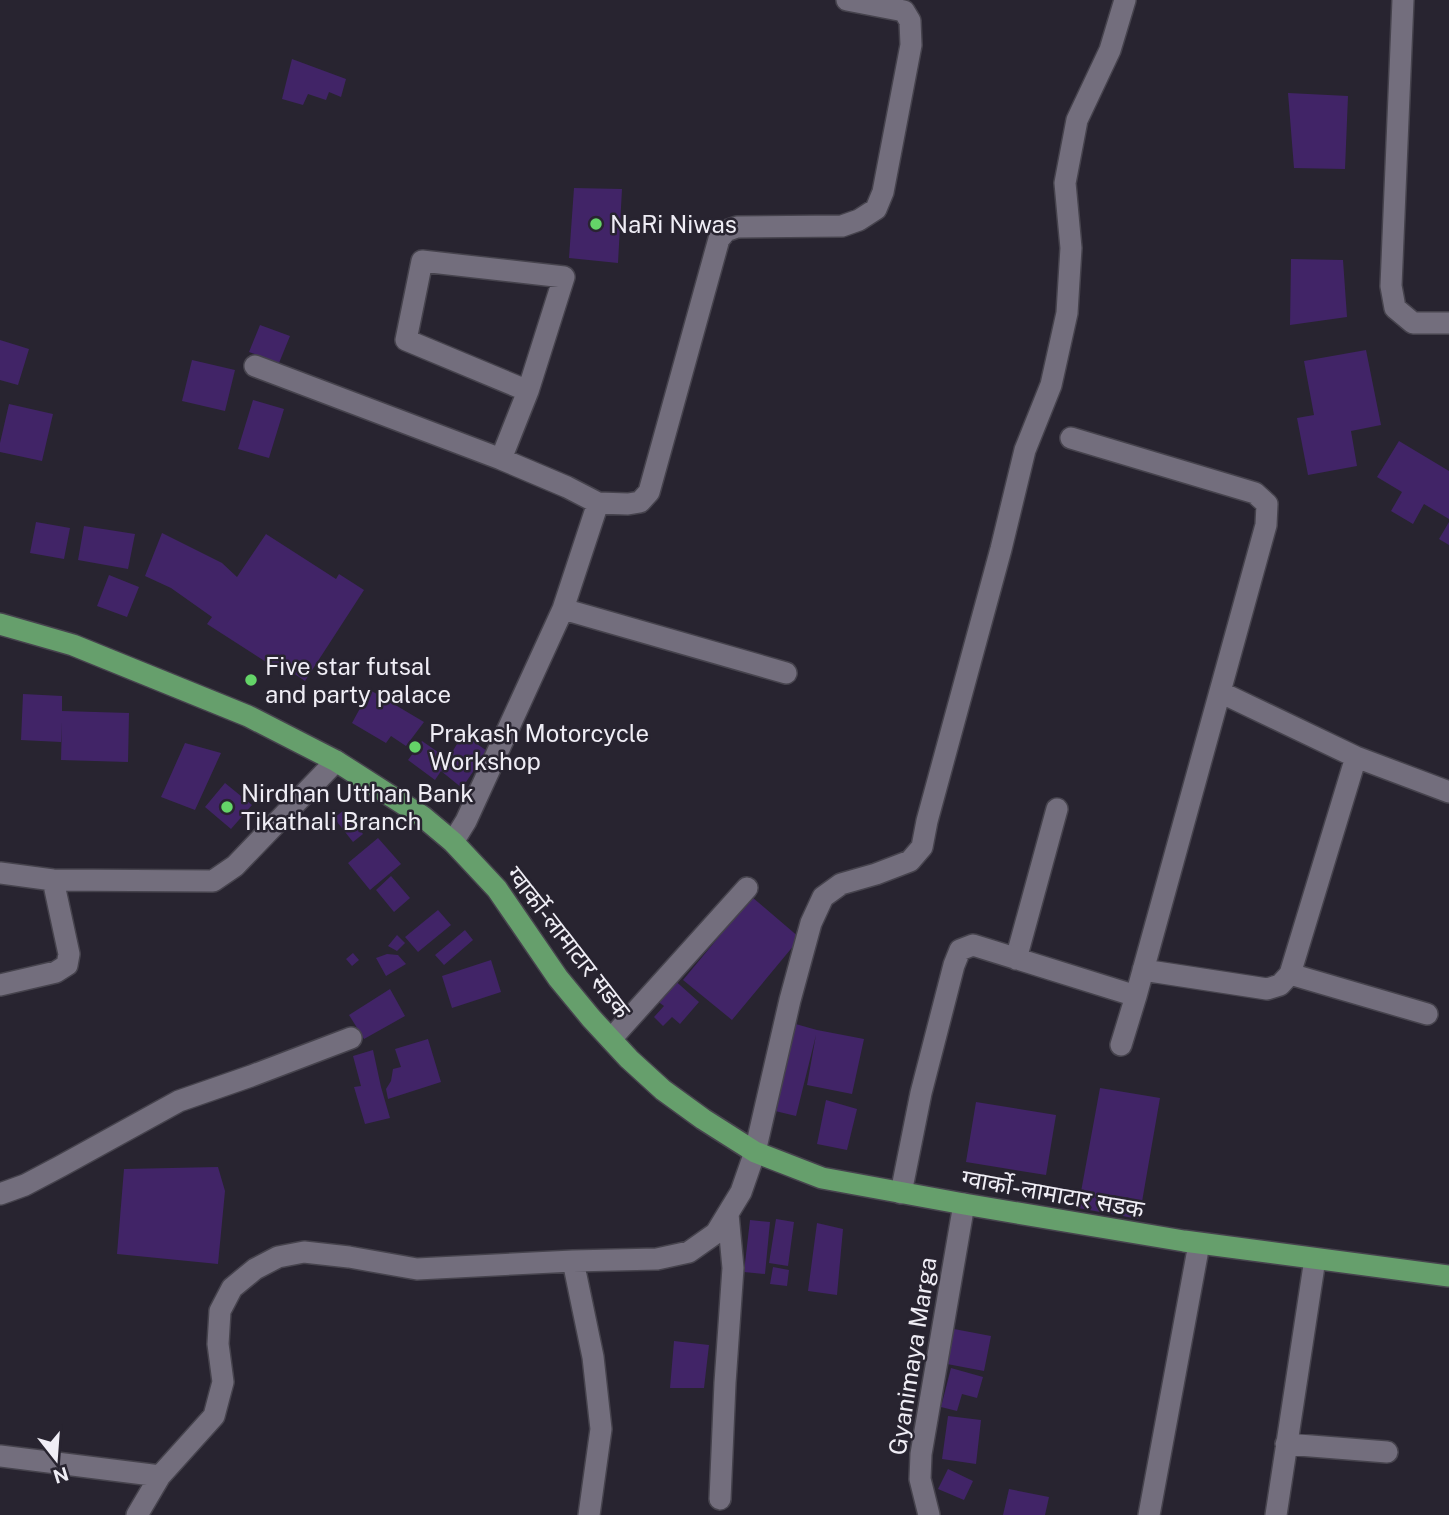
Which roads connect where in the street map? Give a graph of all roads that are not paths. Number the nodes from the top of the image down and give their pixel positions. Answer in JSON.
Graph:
{"nodes":[{"id":1,"x":847,"y":0,"type":"edge"},
{"id":2,"x":1125,"y":0,"type":"edge"},
{"id":3,"x":1404,"y":0,"type":"edge"},
{"id":4,"x":1449,"y":323,"type":"edge"},
{"id":5,"x":255,"y":366,"type":"dead end"},
{"id":6,"x":528,"y":391,"type":"junction"},
{"id":7,"x":1071,"y":438,"type":"dead end"},
{"id":8,"x":501,"y":459,"type":"junction"},
{"id":9,"x":598,"y":503,"type":"junction"},
{"id":10,"x":563,"y":609,"type":"junction"},
{"id":11,"x":0,"y":624,"type":"edge"},
{"id":12,"x":786,"y":674,"type":"dead end"},
{"id":13,"x":1220,"y":692,"type":"junction"},
{"id":14,"x":1356,"y":757,"type":"junction"},
{"id":15,"x":336,"y":761,"type":"junction"},
{"id":16,"x":1449,"y":792,"type":"edge"},
{"id":17,"x":1057,"y":809,"type":"dead end"},
{"id":18,"x":453,"y":842,"type":"junction"},
{"id":19,"x":0,"y":873,"type":"edge"},
{"id":20,"x":53,"y":880,"type":"junction"},
{"id":21,"x":747,"y":888,"type":"dead end"},
{"id":22,"x":1016,"y":959,"type":"junction"},
{"id":23,"x":1143,"y":970,"type":"junction"},
{"id":24,"x":1290,"y":974,"type":"junction"},
{"id":25,"x":0,"y":985,"type":"edge"},
{"id":26,"x":1136,"y":996,"type":"junction"},
{"id":27,"x":1427,"y":1014,"type":"dead end"},
{"id":28,"x":351,"y":1038,"type":"dead end"},
{"id":29,"x":611,"y":1039,"type":"junction"},
{"id":30,"x":1121,"y":1045,"type":"dead end"},
{"id":31,"x":755,"y":1152,"type":"junction"},
{"id":32,"x":901,"y":1193,"type":"junction"},
{"id":33,"x":0,"y":1194,"type":"edge"},
{"id":34,"x":964,"y":1205,"type":"junction"},
{"id":35,"x":728,"y":1214,"type":"junction"},
{"id":36,"x":1199,"y":1244,"type":"junction"},
{"id":37,"x":1315,"y":1259,"type":"junction"},
{"id":38,"x":573,"y":1261,"type":"junction"},
{"id":39,"x":1449,"y":1276,"type":"edge"},
{"id":40,"x":1286,"y":1444,"type":"junction"},
{"id":41,"x":1387,"y":1452,"type":"dead end"},
{"id":42,"x":0,"y":1456,"type":"edge"},
{"id":43,"x":160,"y":1476,"type":"junction"},
{"id":44,"x":720,"y":1499,"type":"dead end"},
{"id":45,"x":137,"y":1515,"type":"edge"},
{"id":46,"x":589,"y":1515,"type":"edge"},
{"id":47,"x":929,"y":1515,"type":"edge"},
{"id":48,"x":1149,"y":1515,"type":"edge"},
{"id":49,"x":1276,"y":1515,"type":"edge"}],
"edges":[{"from":1,"to":9,"type":"street"},
{"from":2,"to":31,"type":"street"},
{"from":3,"to":4,"type":"street"},
{"from":5,"to":8,"type":"street"},
{"from":6,"to":6,"type":"street"},
{"from":6,"to":8,"type":"street"},
{"from":7,"to":13,"type":"street"},
{"from":8,"to":9,"type":"street"},
{"from":9,"to":10,"type":"street"},
{"from":10,"to":12,"type":"street"},
{"from":10,"to":18,"type":"street"},
{"from":11,"to":15,"type":"main road","name":"ग्वार्को-लामाटार सडक"},
{"from":13,"to":14,"type":"street"},
{"from":13,"to":23,"type":"street"},
{"from":14,"to":16,"type":"street"},
{"from":14,"to":24,"type":"street"},
{"from":15,"to":18,"type":"main road","name":"ग्वार्को-लामाटार सडक"},
{"from":15,"to":20,"type":"street"},
{"from":17,"to":22,"type":"street"},
{"from":18,"to":29,"type":"main road","name":"ग्वार्को-लामाटार सडक"},
{"from":19,"to":20,"type":"street"},
{"from":20,"to":25,"type":"street"},
{"from":21,"to":29,"type":"street"},
{"from":22,"to":26,"type":"street"},
{"from":22,"to":32,"type":"street"},
{"from":23,"to":24,"type":"street"},
{"from":23,"to":26,"type":"street"},
{"from":24,"to":27,"type":"street"},
{"from":26,"to":30,"type":"street"},
{"from":28,"to":33,"type":"street"},
{"from":29,"to":31,"type":"main road","name":"ग्वार्को-लामाटार सडक"},
{"from":31,"to":32,"type":"main road","name":"ग्वार्को-लामाटार सडक"},
{"from":31,"to":35,"type":"street"},
{"from":32,"to":34,"type":"main road","name":"ग्वार्को-लामाटार सडक"},
{"from":34,"to":36,"type":"main road","name":"ग्वार्को-लामाटार सडक"},
{"from":34,"to":47,"type":"street","name":"Gyanimaya Marga"},
{"from":35,"to":38,"type":"street"},
{"from":35,"to":44,"type":"street"},
{"from":36,"to":37,"type":"main road","name":"ग्वार्को-लामाटार सडक"},
{"from":36,"to":48,"type":"street"},
{"from":37,"to":39,"type":"main road","name":"ग्वार्को-लामाटार सडक"},
{"from":37,"to":40,"type":"street"},
{"from":38,"to":43,"type":"street"},
{"from":38,"to":46,"type":"street"},
{"from":40,"to":41,"type":"street"},
{"from":40,"to":49,"type":"street"},
{"from":42,"to":43,"type":"street"},
{"from":43,"to":45,"type":"street"}]}
